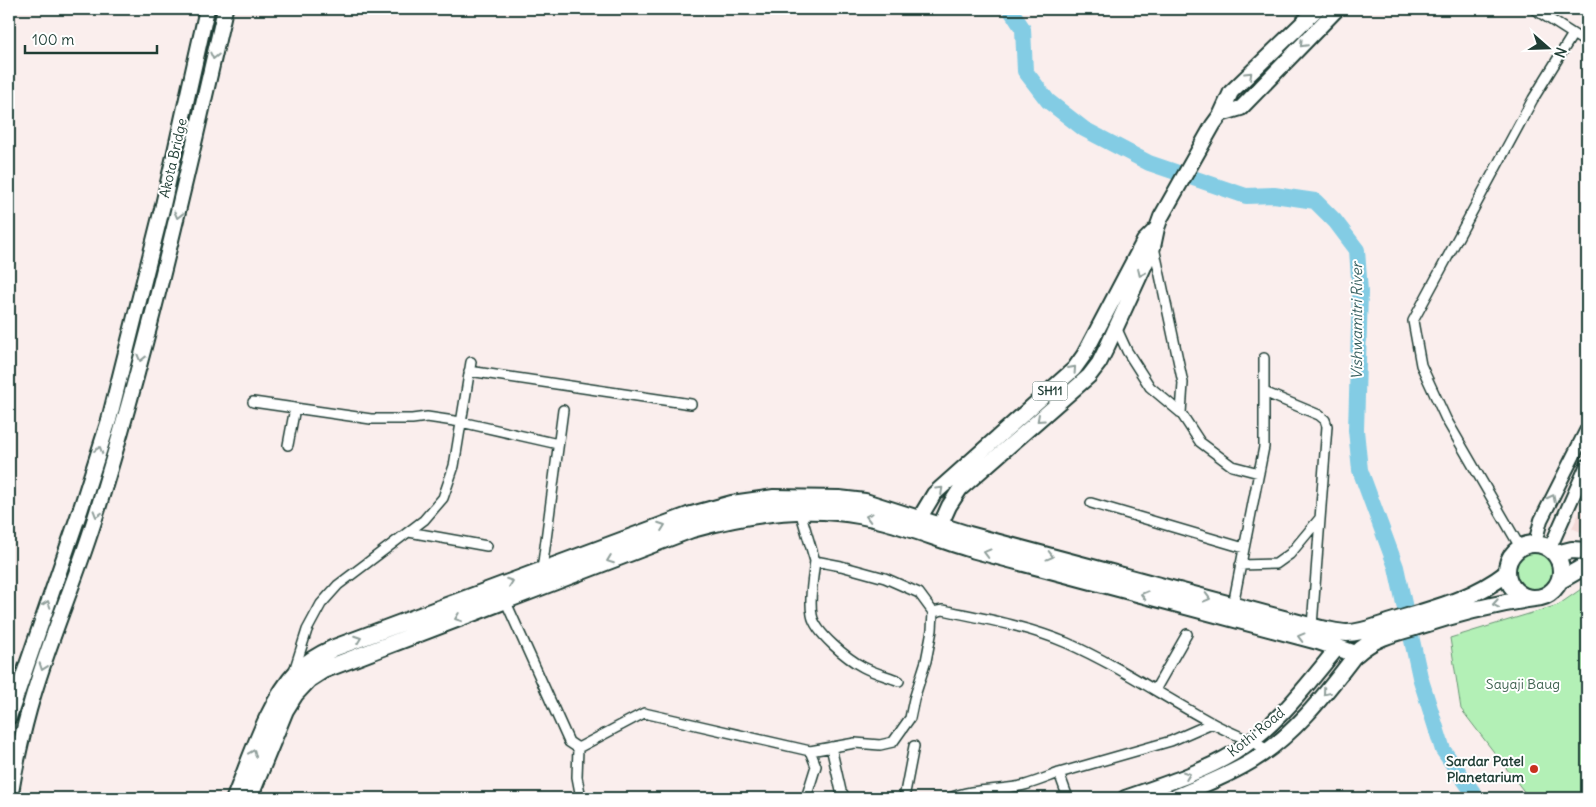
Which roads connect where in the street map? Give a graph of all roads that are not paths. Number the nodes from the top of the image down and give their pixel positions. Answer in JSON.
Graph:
{"nodes":[{"id":1,"x":207,"y":9,"type":"edge"},
{"id":2,"x":225,"y":9,"type":"edge"},
{"id":3,"x":1317,"y":9,"type":"edge"},
{"id":4,"x":1337,"y":9,"type":"edge"},
{"id":5,"x":1534,"y":9,"type":"edge"},
{"id":6,"x":1573,"y":34,"type":"junction"},
{"id":7,"x":1587,"y":43,"type":"edge"},
{"id":8,"x":1217,"y":120,"type":"junction"},
{"id":9,"x":1159,"y":222,"type":"junction"},
{"id":10,"x":1154,"y":245,"type":"junction"},
{"id":11,"x":1116,"y":327,"type":"junction"},
{"id":12,"x":1264,"y":358,"type":"dead end"},
{"id":13,"x":1264,"y":392,"type":"junction"},
{"id":14,"x":253,"y":402,"type":"dead end"},
{"id":15,"x":691,"y":404,"type":"dead end"},
{"id":16,"x":295,"y":408,"type":"junction"},
{"id":17,"x":563,"y":410,"type":"dead end"},
{"id":18,"x":1181,"y":413,"type":"junction"},
{"id":19,"x":461,"y":422,"type":"junction"},
{"id":20,"x":1587,"y":429,"type":"edge"},
{"id":21,"x":558,"y":444,"type":"junction"},
{"id":22,"x":288,"y":445,"type":"dead end"},
{"id":23,"x":1587,"y":465,"type":"edge"},
{"id":24,"x":1259,"y":472,"type":"junction"},
{"id":25,"x":1091,"y":503,"type":"dead end"},
{"id":26,"x":800,"y":511,"type":"junction"},
{"id":27,"x":1320,"y":518,"type":"junction"},
{"id":28,"x":918,"y":525,"type":"junction"},
{"id":29,"x":408,"y":532,"type":"junction"},
{"id":30,"x":938,"y":532,"type":"junction"},
{"id":31,"x":487,"y":546,"type":"dead end"},
{"id":32,"x":1244,"y":548,"type":"junction"},
{"id":33,"x":1540,"y":548,"type":"junction"},
{"id":34,"x":1587,"y":551,"type":"edge"},
{"id":35,"x":815,"y":561,"type":"junction"},
{"id":36,"x":1240,"y":565,"type":"junction"},
{"id":37,"x":1587,"y":567,"type":"edge"},
{"id":38,"x":542,"y":570,"type":"junction"},
{"id":39,"x":1507,"y":573,"type":"junction"},
{"id":40,"x":1559,"y":581,"type":"junction"},
{"id":41,"x":1534,"y":598,"type":"junction"},
{"id":42,"x":505,"y":600,"type":"junction"},
{"id":43,"x":1233,"y":605,"type":"junction"},
{"id":44,"x":1456,"y":607,"type":"junction"},
{"id":45,"x":933,"y":612,"type":"junction"},
{"id":46,"x":1312,"y":626,"type":"junction"},
{"id":47,"x":1187,"y":634,"type":"dead end"},
{"id":48,"x":1348,"y":634,"type":"junction"},
{"id":49,"x":1373,"y":636,"type":"junction"},
{"id":50,"x":1338,"y":647,"type":"junction"},
{"id":51,"x":1356,"y":654,"type":"junction"},
{"id":52,"x":899,"y":680,"type":"dead end"},
{"id":53,"x":294,"y":687,"type":"junction"},
{"id":54,"x":1155,"y":690,"type":"junction"},
{"id":55,"x":9,"y":716,"type":"edge"},
{"id":56,"x":1212,"y":723,"type":"junction"},
{"id":57,"x":1251,"y":740,"type":"junction"},
{"id":58,"x":914,"y":746,"type":"dead end"},
{"id":59,"x":831,"y":747,"type":"junction"},
{"id":60,"x":578,"y":748,"type":"junction"},
{"id":61,"x":1268,"y":750,"type":"junction"},
{"id":62,"x":810,"y":751,"type":"junction"},
{"id":63,"x":1059,"y":773,"type":"junction"},
{"id":64,"x":10,"y":798,"type":"edge"},
{"id":65,"x":234,"y":798,"type":"edge"},
{"id":66,"x":249,"y":798,"type":"edge"},
{"id":67,"x":581,"y":798,"type":"edge"},
{"id":68,"x":806,"y":798,"type":"edge"},
{"id":69,"x":846,"y":798,"type":"edge"},
{"id":70,"x":904,"y":798,"type":"edge"},
{"id":71,"x":950,"y":798,"type":"edge"},
{"id":72,"x":1068,"y":798,"type":"edge"},
{"id":73,"x":1125,"y":798,"type":"edge"},
{"id":74,"x":1172,"y":798,"type":"edge"}],
"edges":[{"from":55,"to":1,"type":"main road","name":"Akota Bridge","one_way":true},
{"from":2,"to":64,"type":"main road","one_way":true},
{"from":8,"to":3,"type":"main road","number":"SH11","one_way":true},
{"from":4,"to":8,"type":"main road","one_way":true},
{"from":5,"to":6,"type":"street"},
{"from":6,"to":7,"type":"street"},
{"from":6,"to":33,"type":"street"},
{"from":8,"to":9,"type":"main road","number":"SH11"},
{"from":9,"to":10,"type":"main road"},
{"from":28,"to":9,"type":"main road","number":"SH11","one_way":true},
{"from":10,"to":11,"type":"main road","one_way":true},
{"from":10,"to":18,"type":"street"},
{"from":11,"to":18,"type":"street"},
{"from":11,"to":30,"type":"main road","one_way":true},
{"from":12,"to":13,"type":"street"},
{"from":13,"to":24,"type":"street"},
{"from":13,"to":27,"type":"street"},
{"from":14,"to":16,"type":"street"},
{"from":15,"to":19,"type":"street"},
{"from":16,"to":19,"type":"street"},
{"from":16,"to":22,"type":"street"},
{"from":17,"to":21,"type":"street"},
{"from":18,"to":24,"type":"street"},
{"from":19,"to":21,"type":"street"},
{"from":19,"to":29,"type":"street"},
{"from":33,"to":20,"type":"main road","one_way":true},
{"from":21,"to":38,"type":"street"},
{"from":23,"to":33,"type":"main road"},
{"from":24,"to":32,"type":"street"},
{"from":25,"to":32,"type":"street"},
{"from":28,"to":26,"type":"highway","one_way":true},
{"from":26,"to":35,"type":"street"},
{"from":26,"to":42,"type":"highway","one_way":true},
{"from":27,"to":36,"type":"street"},
{"from":27,"to":46,"type":"street"},
{"from":28,"to":30,"type":"highway"},
{"from":38,"to":28,"type":"highway","one_way":true},
{"from":29,"to":31,"type":"street"},
{"from":29,"to":53,"type":"street"},
{"from":30,"to":43,"type":"highway","one_way":true},
{"from":50,"to":30,"type":"highway","one_way":true},
{"from":32,"to":36,"type":"street"},
{"from":33,"to":34,"type":"highway"},
{"from":33,"to":39,"type":"highway"},
{"from":33,"to":40,"type":"highway"},
{"from":35,"to":45,"type":"street"},
{"from":35,"to":52,"type":"street"},
{"from":36,"to":43,"type":"street"},
{"from":37,"to":40,"type":"highway"},
{"from":53,"to":38,"type":"highway","one_way":true},
{"from":39,"to":41,"type":"highway"},
{"from":39,"to":44,"type":"highway"},
{"from":40,"to":41,"type":"highway"},
{"from":41,"to":44,"type":"highway","one_way":true},
{"from":42,"to":53,"type":"highway","one_way":true},
{"from":42,"to":60,"type":"street"},
{"from":43,"to":46,"type":"highway"},
{"from":44,"to":49,"type":"highway"},
{"from":45,"to":54,"type":"street"},
{"from":45,"to":59,"type":"street"},
{"from":46,"to":48,"type":"highway"},
{"from":47,"to":54,"type":"street"},
{"from":48,"to":49,"type":"highway"},
{"from":48,"to":50,"type":"highway"},
{"from":49,"to":51,"type":"highway"},
{"from":50,"to":51,"type":"highway"},
{"from":50,"to":57,"type":"main road","name":"Kothi Road"},
{"from":51,"to":61,"type":"main road","name":"Kothi Road","one_way":true},
{"from":65,"to":53,"type":"highway","one_way":true},
{"from":53,"to":66,"type":"highway"},
{"from":54,"to":56,"type":"street"},
{"from":56,"to":57,"type":"street"},
{"from":56,"to":63,"type":"street"},
{"from":57,"to":61,"type":"street"},
{"from":73,"to":57,"type":"main road","name":"Kothi Road","one_way":true},
{"from":58,"to":70,"type":"street"},
{"from":59,"to":62,"type":"street"},
{"from":59,"to":69,"type":"street"},
{"from":60,"to":62,"type":"street"},
{"from":60,"to":67,"type":"street"},
{"from":61,"to":74,"type":"main road","name":"Kothi Road"},
{"from":62,"to":68,"type":"street"},
{"from":63,"to":71,"type":"street"},
{"from":63,"to":72,"type":"street"}]}
